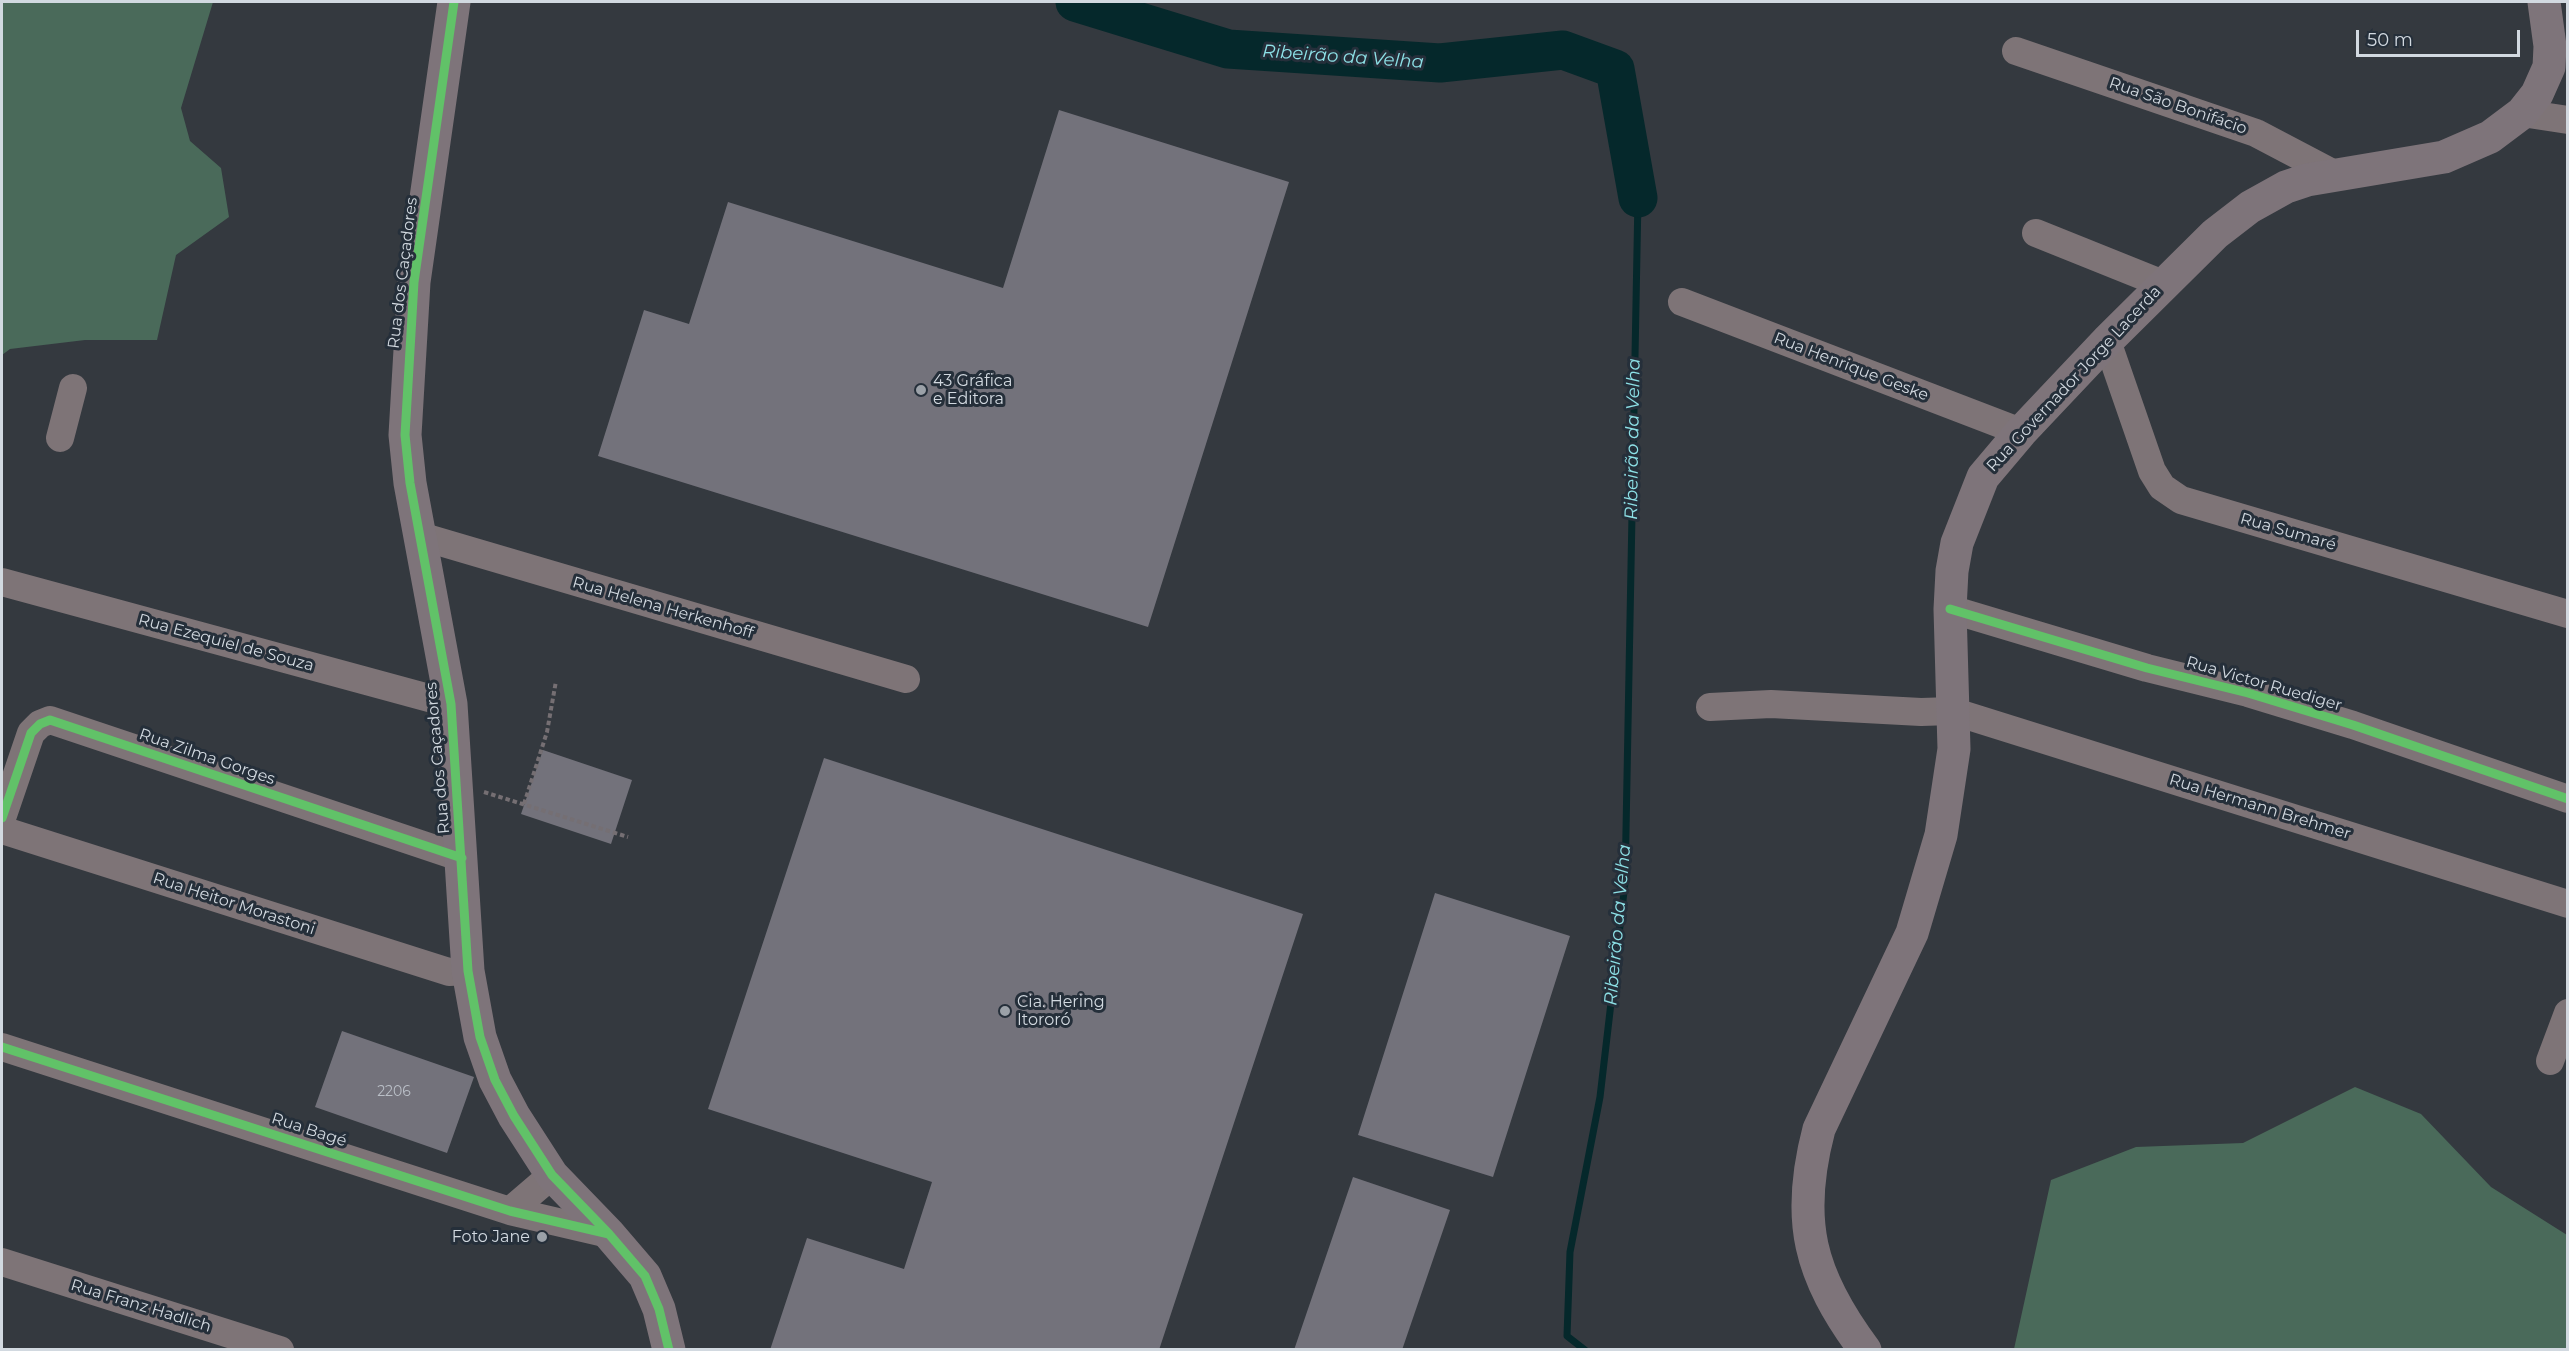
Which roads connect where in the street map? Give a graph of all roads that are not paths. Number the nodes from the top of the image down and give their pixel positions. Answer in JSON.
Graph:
{"nodes":[{"id":1,"x":453,"y":2,"type":"edge"},
{"id":2,"x":2544,"y":2,"type":"edge"},
{"id":3,"x":2559,"y":45,"type":"edge"},
{"id":4,"x":2016,"y":51,"type":"dead end"},
{"id":5,"x":2522,"y":113,"type":"junction"},
{"id":6,"x":2568,"y":120,"type":"edge"},
{"id":7,"x":2334,"y":174,"type":"junction"},
{"id":8,"x":2036,"y":233,"type":"dead end"},
{"id":9,"x":2163,"y":284,"type":"junction"},
{"id":10,"x":1682,"y":302,"type":"dead end"},
{"id":11,"x":2107,"y":341,"type":"junction"},
{"id":12,"x":73,"y":388,"type":"dead end"},
{"id":13,"x":2021,"y":432,"type":"junction"},
{"id":14,"x":60,"y":438,"type":"dead end"},
{"id":15,"x":420,"y":536,"type":"junction"},
{"id":16,"x":2,"y":582,"type":"edge"},
{"id":17,"x":1950,"y":609,"type":"junction"},
{"id":18,"x":2568,"y":614,"type":"edge"},
{"id":19,"x":906,"y":679,"type":"dead end"},
{"id":20,"x":451,"y":704,"type":"junction"},
{"id":21,"x":1710,"y":707,"type":"dead end"},
{"id":22,"x":1952,"y":711,"type":"junction"},
{"id":23,"x":2568,"y":799,"type":"edge"},
{"id":24,"x":2,"y":818,"type":"edge"},
{"id":25,"x":2,"y":830,"type":"edge"},
{"id":26,"x":462,"y":858,"type":"junction"},
{"id":27,"x":2568,"y":904,"type":"edge"},
{"id":28,"x":468,"y":971,"type":"junction"},
{"id":29,"x":2568,"y":1013,"type":"edge"},
{"id":30,"x":3,"y":1052,"type":"edge"},
{"id":31,"x":2550,"y":1061,"type":"dead end"},
{"id":32,"x":552,"y":1175,"type":"junction"},
{"id":33,"x":510,"y":1211,"type":"junction"},
{"id":34,"x":609,"y":1233,"type":"junction"},
{"id":35,"x":2,"y":1262,"type":"edge"},
{"id":36,"x":280,"y":1350,"type":"edge"},
{"id":37,"x":669,"y":1350,"type":"edge"},
{"id":38,"x":1865,"y":1350,"type":"edge"}],
"edges":[{"from":1,"to":15,"type":"main road","name":"Rua dos Caçadores"},
{"from":2,"to":3,"type":"main road","name":"Rua Governador Jorge Lacerda"},
{"from":3,"to":5,"type":"main road","name":"Rua Governador Jorge Lacerda"},
{"from":4,"to":7,"type":"street","name":"Rua São Bonifácio"},
{"from":5,"to":6,"type":"street"},
{"from":5,"to":7,"type":"main road","name":"Rua Governador Jorge Lacerda"},
{"from":7,"to":9,"type":"main road","name":"Rua Governador Jorge Lacerda"},
{"from":8,"to":9,"type":"street"},
{"from":9,"to":11,"type":"main road","name":"Rua Governador Jorge Lacerda"},
{"from":10,"to":13,"type":"street","name":"Rua Henrique Geske"},
{"from":11,"to":13,"type":"main road","name":"Rua Governador Jorge Lacerda"},
{"from":11,"to":18,"type":"street","name":"Rua Sumaré"},
{"from":12,"to":14,"type":"street"},
{"from":13,"to":17,"type":"main road","name":"Rua Governador Jorge Lacerda"},
{"from":15,"to":19,"type":"street","name":"Rua Helena Herkenhoff"},
{"from":15,"to":20,"type":"main road","name":"Rua dos Caçadores"},
{"from":16,"to":20,"type":"street","name":"Rua Ezequiel de Souza"},
{"from":17,"to":22,"type":"main road","name":"Rua Governador Jorge Lacerda"},
{"from":17,"to":23,"type":"street","name":"Rua Victor Ruediger"},
{"from":20,"to":26,"type":"main road","name":"Rua dos Caçadores"},
{"from":21,"to":22,"type":"street","name":"Rua Hermann Brehmer"},
{"from":22,"to":27,"type":"street","name":"Rua Hermann Brehmer"},
{"from":22,"to":38,"type":"main road","name":"Rua Governador Jorge Lacerda"},
{"from":24,"to":26,"type":"street","name":"Rua Zilma Gorges"},
{"from":25,"to":28,"type":"street","name":"Rua Heitor Morastoni"},
{"from":26,"to":28,"type":"main road","name":"Rua dos Caçadores"},
{"from":28,"to":32,"type":"main road","name":"Rua dos Caçadores"},
{"from":29,"to":31,"type":"street"},
{"from":30,"to":33,"type":"street","name":"Rua Bagé"},
{"from":32,"to":33,"type":"street"},
{"from":32,"to":34,"type":"main road","name":"Rua dos Caçadores"},
{"from":33,"to":34,"type":"street","name":"Rua Bagé"},
{"from":34,"to":37,"type":"main road","name":"Rua dos Caçadores"},
{"from":35,"to":36,"type":"street","name":"Rua Franz Hadlich"}]}
